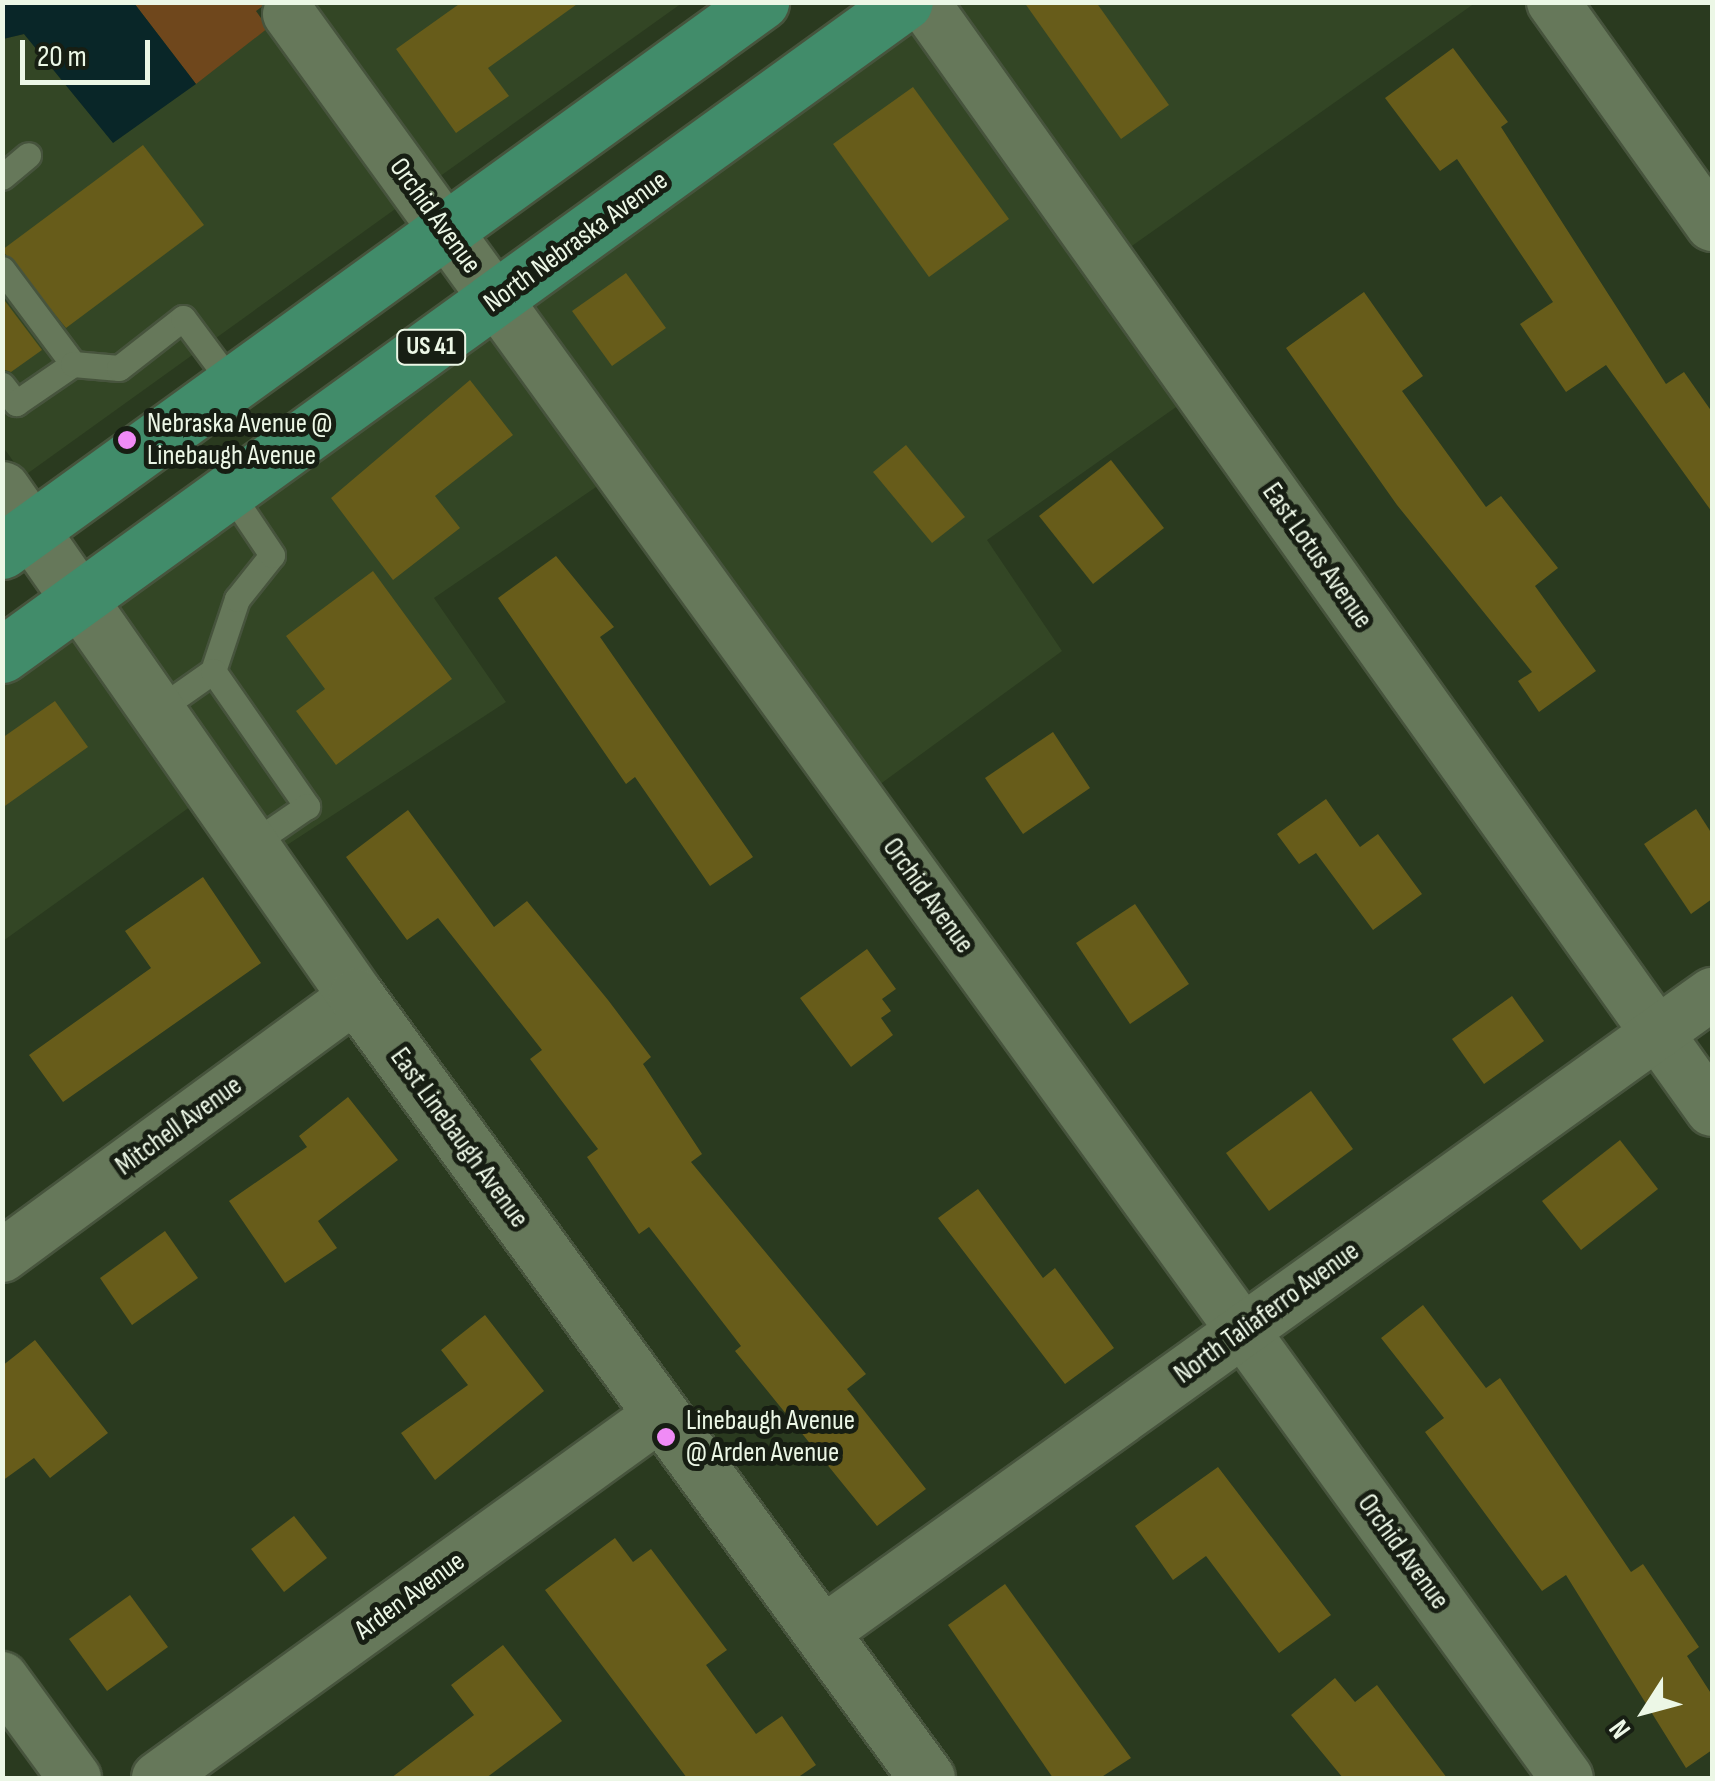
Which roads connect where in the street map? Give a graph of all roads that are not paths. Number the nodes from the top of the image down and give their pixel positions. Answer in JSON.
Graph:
{"nodes":[{"id":1,"x":761,"y":2,"type":"edge"},
{"id":2,"x":906,"y":2,"type":"edge"},
{"id":3,"x":922,"y":2,"type":"edge"},
{"id":4,"x":1553,"y":2,"type":"edge"},
{"id":5,"x":289,"y":14,"type":"dead end"},
{"id":6,"x":28,"y":154,"type":"dead end"},
{"id":7,"x":2,"y":177,"type":"edge"},
{"id":8,"x":1712,"y":225,"type":"edge"},
{"id":9,"x":445,"y":230,"type":"junction"},
{"id":10,"x":2,"y":269,"type":"edge"},
{"id":11,"x":496,"y":300,"type":"junction"},
{"id":12,"x":73,"y":364,"type":"junction"},
{"id":13,"x":2,"y":385,"type":"edge"},
{"id":14,"x":233,"y":385,"type":"junction"},
{"id":15,"x":230,"y":491,"type":"junction"},
{"id":16,"x":13,"y":523,"type":"edge"},
{"id":17,"x":82,"y":597,"type":"junction"},
{"id":18,"x":2,"y":655,"type":"edge"},
{"id":19,"x":213,"y":672,"type":"junction"},
{"id":20,"x":159,"y":709,"type":"junction"},
{"id":21,"x":252,"y":844,"type":"junction"},
{"id":22,"x":1712,"y":994,"type":"edge"},
{"id":23,"x":356,"y":996,"type":"junction"},
{"id":24,"x":1658,"y":1033,"type":"junction"},
{"id":25,"x":1712,"y":1110,"type":"edge"},
{"id":26,"x":2,"y":1256,"type":"edge"},
{"id":27,"x":1242,"y":1331,"type":"junction"},
{"id":28,"x":661,"y":1414,"type":"junction"},
{"id":29,"x":822,"y":1633,"type":"junction"},
{"id":30,"x":2,"y":1678,"type":"edge"},
{"id":31,"x":76,"y":1778,"type":"edge"},
{"id":32,"x":158,"y":1778,"type":"edge"},
{"id":33,"x":927,"y":1778,"type":"edge"},
{"id":34,"x":1567,"y":1778,"type":"edge"}],
"edges":[{"from":1,"to":9,"type":"main road"},
{"from":2,"to":11,"type":"main road","name":"North Nebraska Avenue","number":"US 41"},
{"from":3,"to":24,"type":"street","name":"East Lotus Avenue"},
{"from":4,"to":8,"type":"street"},
{"from":5,"to":9,"type":"street","name":"Orchid Avenue"},
{"from":6,"to":7,"type":"lane"},
{"from":9,"to":11,"type":"street","name":"Orchid Avenue"},
{"from":9,"to":14,"type":"main road"},
{"from":10,"to":12,"type":"lane"},
{"from":11,"to":15,"type":"main road","name":"North Nebraska Avenue","number":"US 41"},
{"from":11,"to":27,"type":"street","name":"Orchid Avenue"},
{"from":12,"to":13,"type":"lane"},
{"from":12,"to":14,"type":"lane"},
{"from":14,"to":16,"type":"main road"},
{"from":15,"to":17,"type":"main road","name":"North Nebraska Avenue","number":"US 41"},
{"from":15,"to":19,"type":"lane"},
{"from":16,"to":17,"type":"street","name":"East Linebaugh Avenue"},
{"from":17,"to":18,"type":"main road","name":"North Nebraska Avenue","number":"US 41"},
{"from":17,"to":20,"type":"street","name":"East Linebaugh Avenue"},
{"from":19,"to":20,"type":"lane"},
{"from":19,"to":21,"type":"lane"},
{"from":20,"to":21,"type":"street","name":"East Linebaugh Avenue"},
{"from":21,"to":23,"type":"street","name":"East Linebaugh Avenue"},
{"from":22,"to":24,"type":"street","name":"North Taliaferro Avenue"},
{"from":23,"to":26,"type":"street","name":"Mitchell Avenue"},
{"from":23,"to":28,"type":"street","name":"East Linebaugh Avenue"},
{"from":24,"to":25,"type":"street","name":"East Lotus Avenue"},
{"from":24,"to":27,"type":"street","name":"North Taliaferro Avenue"},
{"from":27,"to":29,"type":"street","name":"North Taliaferro Avenue"},
{"from":27,"to":34,"type":"street","name":"Orchid Avenue"},
{"from":28,"to":29,"type":"street","name":"East Linebaugh Avenue"},
{"from":28,"to":32,"type":"street","name":"Arden Avenue"},
{"from":29,"to":33,"type":"street","name":"East Linebaugh Avenue"},
{"from":30,"to":31,"type":"street"}]}
